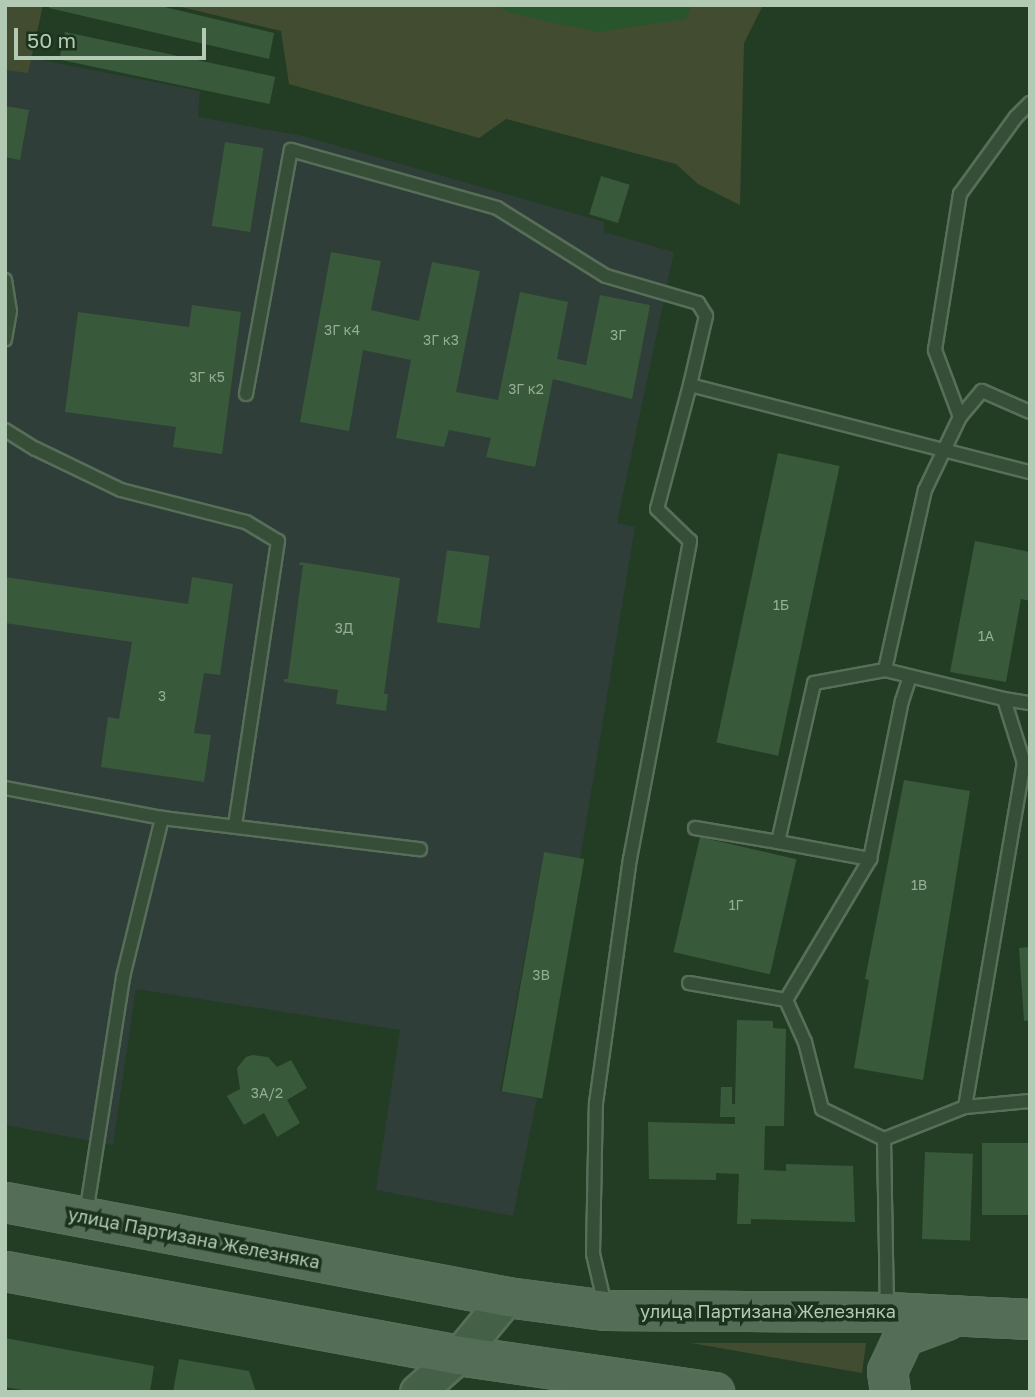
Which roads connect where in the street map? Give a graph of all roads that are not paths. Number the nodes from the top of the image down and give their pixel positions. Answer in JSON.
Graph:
{"nodes":[{"id":1,"x":1030,"y":103,"type":"edge"},
{"id":2,"x":5,"y":280,"type":"edge"},
{"id":3,"x":8,"y":310,"type":"edge"},
{"id":4,"x":5,"y":340,"type":"edge"},
{"id":5,"x":690,"y":385,"type":"junction"},
{"id":6,"x":246,"y":394,"type":"dead end"},
{"id":7,"x":1030,"y":412,"type":"edge"},
{"id":8,"x":960,"y":417,"type":"junction"},
{"id":9,"x":5,"y":430,"type":"edge"},
{"id":10,"x":946,"y":451,"type":"junction"},
{"id":11,"x":1030,"y":472,"type":"edge"},
{"id":12,"x":886,"y":670,"type":"junction"},
{"id":13,"x":910,"y":677,"type":"junction"},
{"id":14,"x":1004,"y":699,"type":"junction"},
{"id":15,"x":1030,"y":703,"type":"edge"},
{"id":16,"x":5,"y":788,"type":"edge"},
{"id":17,"x":162,"y":818,"type":"junction"},
{"id":18,"x":235,"y":825,"type":"junction"},
{"id":19,"x":695,"y":828,"type":"dead end"},
{"id":20,"x":778,"y":842,"type":"junction"},
{"id":21,"x":420,"y":849,"type":"dead end"},
{"id":22,"x":870,"y":859,"type":"junction"},
{"id":23,"x":689,"y":983,"type":"dead end"},
{"id":24,"x":786,"y":1000,"type":"junction"},
{"id":25,"x":1030,"y":1101,"type":"edge"},
{"id":26,"x":965,"y":1107,"type":"junction"},
{"id":27,"x":884,"y":1139,"type":"junction"},
{"id":28,"x":5,"y":1202,"type":"edge"},
{"id":29,"x":85,"y":1217,"type":"junction"},
{"id":30,"x":5,"y":1271,"type":"edge"},
{"id":31,"x":507,"y":1297,"type":"junction"},
{"id":32,"x":607,"y":1310,"type":"junction"},
{"id":33,"x":887,"y":1312,"type":"junction"},
{"id":34,"x":956,"y":1314,"type":"junction"},
{"id":35,"x":1030,"y":1319,"type":"edge"},
{"id":36,"x":459,"y":1355,"type":"junction"},
{"id":37,"x":417,"y":1392,"type":"edge"},
{"id":38,"x":714,"y":1392,"type":"edge"},
{"id":39,"x":890,"y":1392,"type":"edge"}],
"edges":[{"from":1,"to":8,"type":"lane"},
{"from":2,"to":3,"type":"lane"},
{"from":3,"to":4,"type":"lane"},
{"from":5,"to":6,"type":"lane"},
{"from":5,"to":10,"type":"lane"},
{"from":5,"to":32,"type":"lane"},
{"from":7,"to":8,"type":"lane"},
{"from":8,"to":10,"type":"lane"},
{"from":9,"to":18,"type":"lane"},
{"from":10,"to":11,"type":"lane"},
{"from":10,"to":12,"type":"lane"},
{"from":12,"to":13,"type":"lane"},
{"from":12,"to":20,"type":"lane"},
{"from":13,"to":14,"type":"lane"},
{"from":13,"to":22,"type":"lane"},
{"from":14,"to":15,"type":"lane"},
{"from":14,"to":26,"type":"lane"},
{"from":16,"to":17,"type":"lane"},
{"from":17,"to":18,"type":"lane"},
{"from":17,"to":29,"type":"lane"},
{"from":18,"to":21,"type":"lane"},
{"from":19,"to":20,"type":"lane"},
{"from":20,"to":22,"type":"lane"},
{"from":22,"to":24,"type":"lane"},
{"from":23,"to":24,"type":"lane"},
{"from":24,"to":27,"type":"lane"},
{"from":25,"to":26,"type":"lane"},
{"from":26,"to":27,"type":"lane"},
{"from":27,"to":33,"type":"lane"},
{"from":28,"to":29,"type":"main road","name":"улица Партизана Железняка"},
{"from":29,"to":31,"type":"main road","name":"улица Партизана Железняка"},
{"from":30,"to":36,"type":"main road"},
{"from":31,"to":32,"type":"main road","name":"улица Партизана Железняка"},
{"from":31,"to":36,"type":"street"},
{"from":32,"to":33,"type":"main road","name":"улица Партизана Железняка"},
{"from":33,"to":34,"type":"main road","name":"улица Партизана Железняка"},
{"from":34,"to":35,"type":"main road","name":"улица Партизана Железняка"},
{"from":34,"to":39,"type":"main road"},
{"from":36,"to":37,"type":"street"},
{"from":36,"to":38,"type":"main road"}]}
